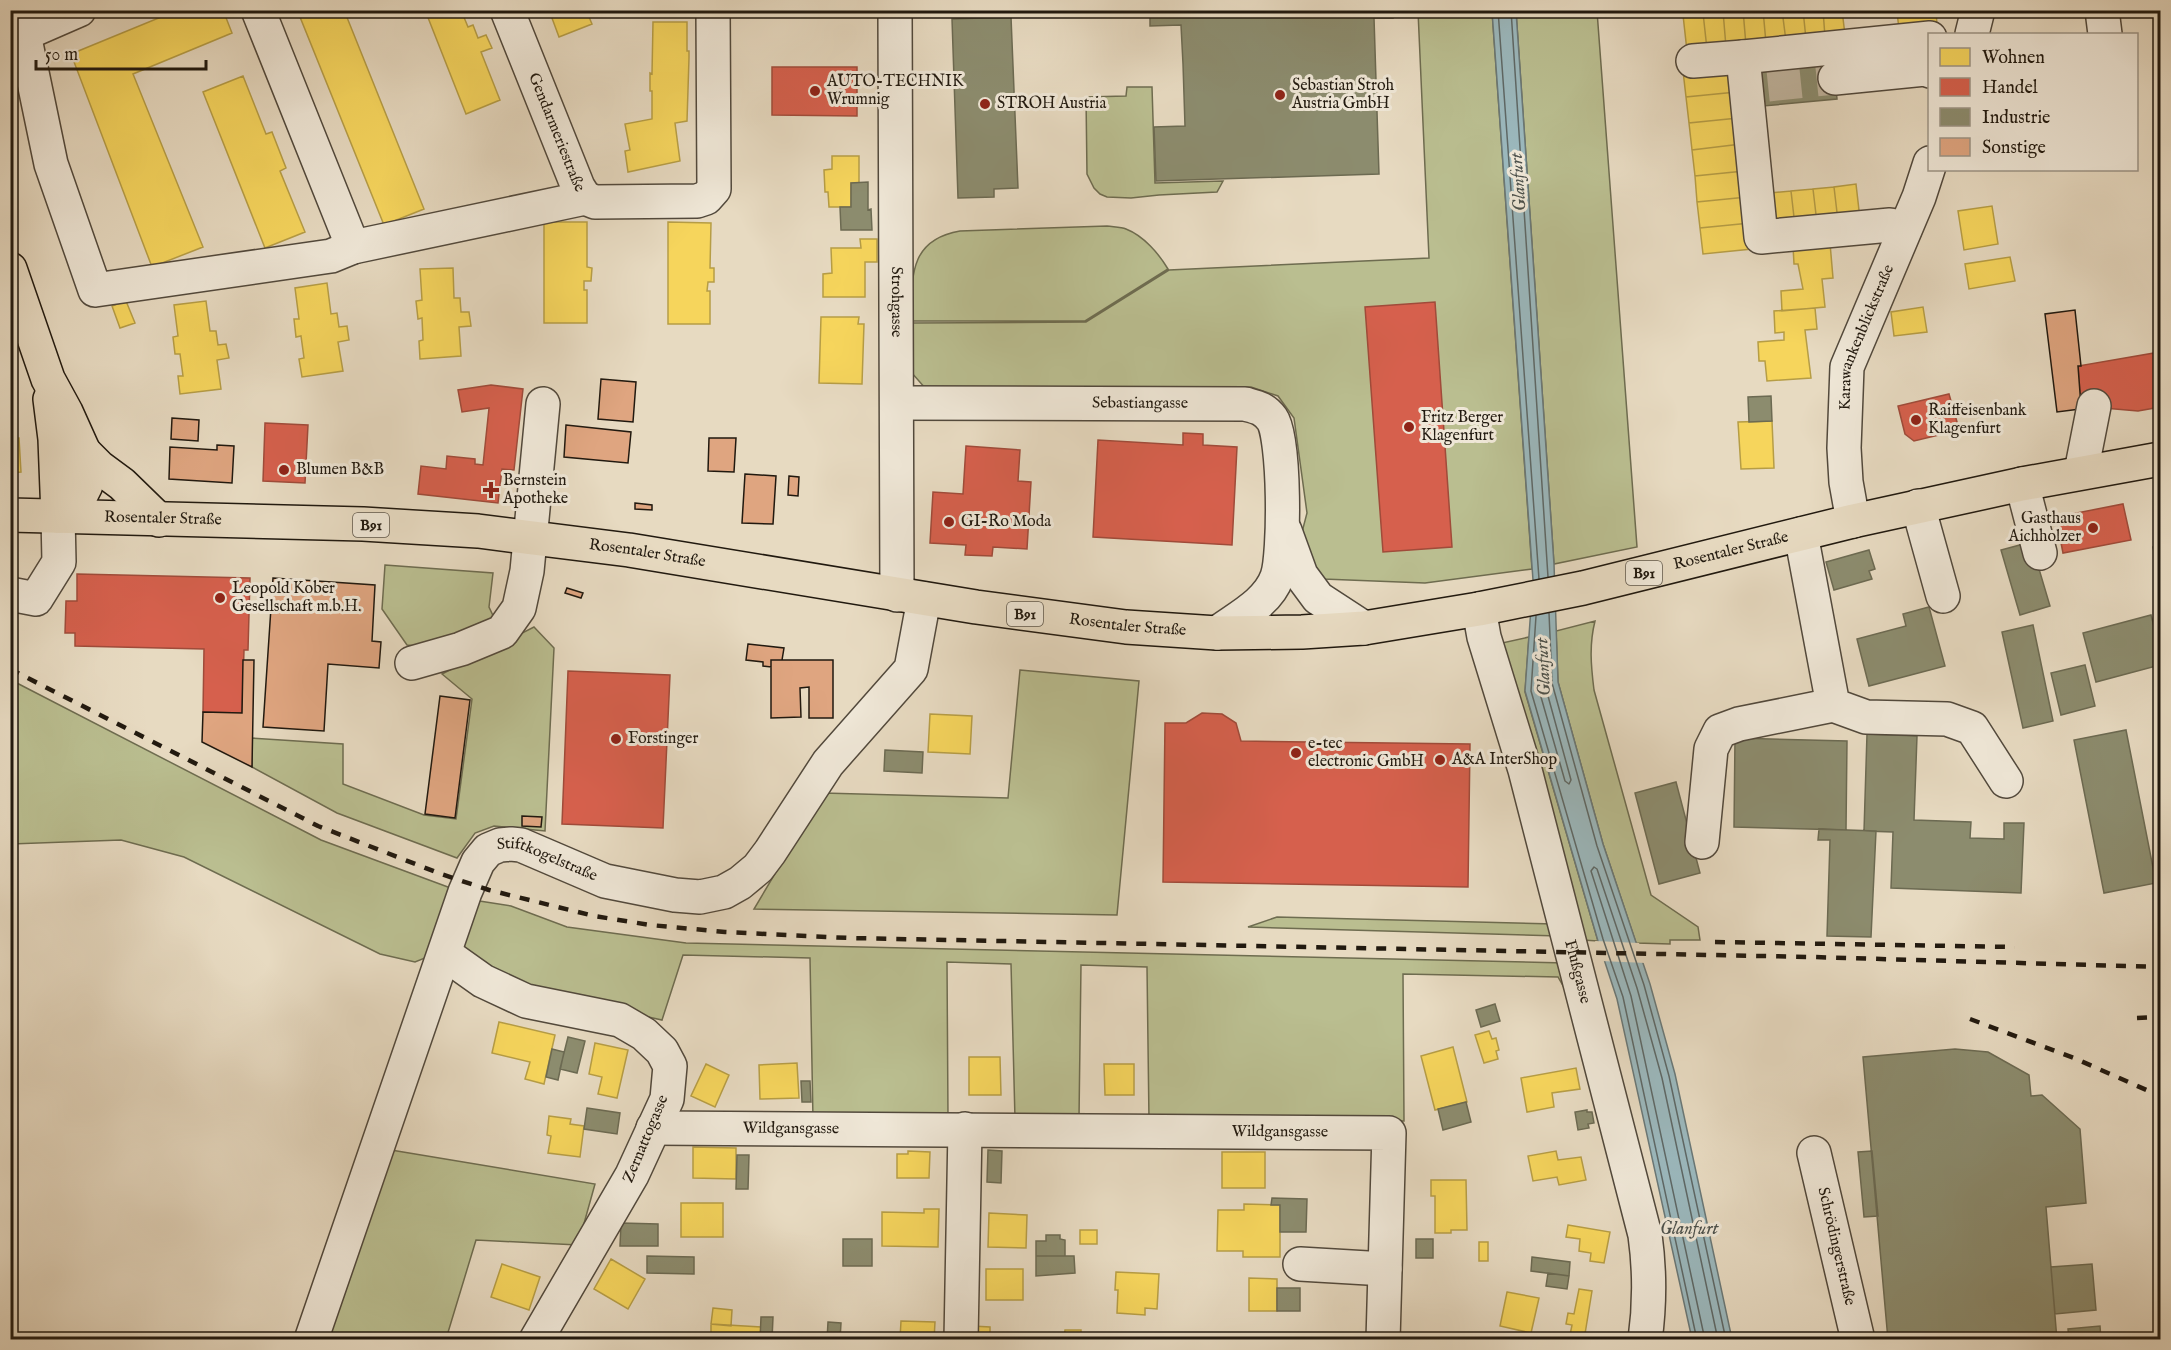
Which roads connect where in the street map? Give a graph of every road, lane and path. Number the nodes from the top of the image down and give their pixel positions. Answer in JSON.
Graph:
{"nodes":[{"id":1,"x":79,"y":10,"type":"edge"},
{"id":2,"x":258,"y":10,"type":"edge"},
{"id":3,"x":507,"y":10,"type":"edge"},
{"id":4,"x":713,"y":10,"type":"edge"},
{"id":5,"x":894,"y":10,"type":"edge"},
{"id":6,"x":2102,"y":10,"type":"edge"},
{"id":7,"x":2105,"y":33,"type":"edge"},
{"id":8,"x":1928,"y":38,"type":"edge"},
{"id":9,"x":1743,"y":57,"type":"junction"},
{"id":10,"x":1693,"y":60,"type":"dead end"},
{"id":11,"x":1928,"y":70,"type":"edge"},
{"id":12,"x":1835,"y":78,"type":"tunnel mouth"},
{"id":13,"x":1928,"y":166,"type":"edge"},
{"id":14,"x":585,"y":198,"type":"junction"},
{"id":15,"x":1905,"y":229,"type":"junction"},
{"id":16,"x":353,"y":247,"type":"junction"},
{"id":17,"x":10,"y":269,"type":"edge"},
{"id":18,"x":48,"y":379,"type":"junction"},
{"id":19,"x":897,"y":403,"type":"junction"},
{"id":20,"x":543,"y":404,"type":"dead end"},
{"id":21,"x":2094,"y":406,"type":"dead end"},
{"id":22,"x":84,"y":452,"type":"junction"},
{"id":23,"x":2160,"y":459,"type":"edge"},
{"id":24,"x":2081,"y":472,"type":"junction"},
{"id":25,"x":2022,"y":484,"type":"junction"},
{"id":26,"x":1918,"y":506,"type":"junction"},
{"id":27,"x":10,"y":515,"type":"edge"},
{"id":28,"x":58,"y":516,"type":"junction"},
{"id":29,"x":159,"y":520,"type":"junction"},
{"id":30,"x":1853,"y":521,"type":"junction"},
{"id":31,"x":1282,"y":524,"type":"junction"},
{"id":32,"x":1801,"y":534,"type":"junction"},
{"id":33,"x":530,"y":537,"type":"junction"},
{"id":34,"x":2040,"y":553,"type":"dead end"},
{"id":35,"x":10,"y":594,"type":"edge"},
{"id":36,"x":1943,"y":596,"type":"dead end"},
{"id":37,"x":910,"y":597,"type":"junction"},
{"id":38,"x":1489,"y":607,"type":"junction"},
{"id":39,"x":1364,"y":628,"type":"junction"},
{"id":40,"x":1217,"y":633,"type":"junction"},
{"id":41,"x":412,"y":663,"type":"dead end"},
{"id":42,"x":1833,"y":705,"type":"junction"},
{"id":43,"x":2006,"y":781,"type":"dead end"},
{"id":44,"x":1702,"y":842,"type":"dead end"},
{"id":45,"x":445,"y":954,"type":"junction"},
{"id":46,"x":653,"y":1128,"type":"junction"},
{"id":47,"x":965,"y":1129,"type":"junction"},
{"id":48,"x":1814,"y":1154,"type":"dead end"},
{"id":49,"x":1300,"y":1264,"type":"dead end"},
{"id":50,"x":1384,"y":1269,"type":"junction"},
{"id":51,"x":311,"y":1340,"type":"edge"},
{"id":52,"x":536,"y":1340,"type":"edge"},
{"id":53,"x":961,"y":1340,"type":"edge"},
{"id":54,"x":1383,"y":1340,"type":"edge"},
{"id":55,"x":1645,"y":1340,"type":"edge"},
{"id":56,"x":1858,"y":1340,"type":"edge"}],
"edges":[{"from":1,"to":16,"type":"street"},
{"from":2,"to":16,"type":"street"},
{"from":3,"to":14,"type":"street","name":"Gendarmeriestraße"},
{"from":4,"to":14,"type":"street","name":"Gendarmeriestraße"},
{"from":5,"to":19,"type":"street","name":"Strohgasse"},
{"from":6,"to":7,"type":"street"},
{"from":8,"to":9,"type":"street"},
{"from":9,"to":10,"type":"street"},
{"from":9,"to":15,"type":"street"},
{"from":11,"to":12,"type":"street"},
{"from":13,"to":15,"type":"street","name":"Karawankenblickstraße"},
{"from":14,"to":16,"type":"street"},
{"from":15,"to":30,"type":"street","name":"Karawankenblickstraße"},
{"from":17,"to":18,"type":"main road"},
{"from":18,"to":22,"type":"main road"},
{"from":18,"to":28,"type":"main road"},
{"from":19,"to":31,"type":"street","name":"Sebastiangasse"},
{"from":19,"to":37,"type":"street","name":"Strohgasse"},
{"from":20,"to":33,"type":"street"},
{"from":21,"to":24,"type":"street"},
{"from":22,"to":28,"type":"main road"},
{"from":22,"to":29,"type":"main road"},
{"from":23,"to":24,"type":"main road","name":"Rosentaler Straße","number":"B91"},
{"from":24,"to":25,"type":"main road","name":"Rosentaler Straße","number":"B91"},
{"from":25,"to":26,"type":"main road","name":"Rosentaler Straße","number":"B91"},
{"from":25,"to":34,"type":"street"},
{"from":26,"to":30,"type":"main road","name":"Rosentaler Straße","number":"B91"},
{"from":26,"to":36,"type":"street"},
{"from":27,"to":28,"type":"main road","name":"Rosentaler Straße","number":"B91"},
{"from":28,"to":29,"type":"main road","name":"Rosentaler Straße","number":"B91"},
{"from":28,"to":35,"type":"street"},
{"from":29,"to":33,"type":"main road","name":"Rosentaler Straße","number":"B91"},
{"from":30,"to":32,"type":"main road","name":"Rosentaler Straße","number":"B91"},
{"from":31,"to":39,"type":"street","name":"Sebastiangasse"},
{"from":31,"to":40,"type":"street","name":"Sebastiangasse"},
{"from":32,"to":38,"type":"main road","name":"Rosentaler Straße","number":"B91"},
{"from":32,"to":42,"type":"street"},
{"from":33,"to":37,"type":"main road","name":"Rosentaler Straße","number":"B91"},
{"from":33,"to":41,"type":"street"},
{"from":37,"to":40,"type":"main road","name":"Rosentaler Straße","number":"B91"},
{"from":37,"to":45,"type":"street","name":"Stiftkogelstraße"},
{"from":38,"to":39,"type":"main road","name":"Rosentaler Straße","number":"B91"},
{"from":38,"to":55,"type":"street","name":"Flußgasse"},
{"from":39,"to":40,"type":"main road","name":"Rosentaler Straße","number":"B91"},
{"from":42,"to":43,"type":"street"},
{"from":42,"to":44,"type":"street"},
{"from":45,"to":46,"type":"street","name":"Zernattogasse"},
{"from":45,"to":51,"type":"street","name":"Stiftkogelstraße"},
{"from":46,"to":47,"type":"street","name":"Wildgansgasse"},
{"from":46,"to":52,"type":"street","name":"Zernattogasse"},
{"from":47,"to":50,"type":"street","name":"Wildgansgasse"},
{"from":47,"to":53,"type":"street"},
{"from":48,"to":56,"type":"street","name":"Schrödingerstraße"},
{"from":49,"to":50,"type":"street"},
{"from":50,"to":54,"type":"street","name":"Wildgansgasse"}]}
